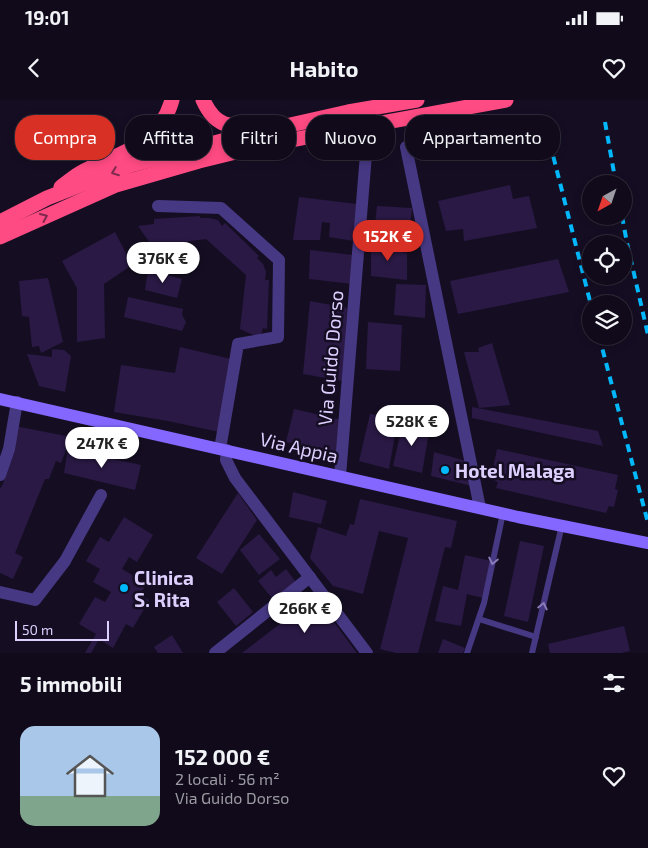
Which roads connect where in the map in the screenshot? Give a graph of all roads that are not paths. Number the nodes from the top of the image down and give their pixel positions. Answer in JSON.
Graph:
{"nodes":[{"id":1,"x":172,"y":100,"type":"edge"},
{"id":2,"x":203,"y":100,"type":"edge"},
{"id":3,"x":418,"y":100,"type":"edge"},
{"id":4,"x":506,"y":100,"type":"edge"},
{"id":5,"x":298,"y":123,"type":"junction"},
{"id":6,"x":366,"y":160,"type":"edge"},
{"id":7,"x":409,"y":160,"type":"edge"},
{"id":8,"x":47,"y":198,"type":"junction"},
{"id":9,"x":158,"y":206,"type":"dead end"},
{"id":10,"x":0,"y":222,"type":"edge"},
{"id":11,"x":0,"y":237,"type":"edge"},
{"id":12,"x":0,"y":400,"type":"edge"},
{"id":13,"x":17,"y":402,"type":"junction"},
{"id":14,"x":223,"y":449,"type":"junction"},
{"id":15,"x":0,"y":475,"type":"edge"},
{"id":16,"x":340,"y":476,"type":"junction"},
{"id":17,"x":101,"y":495,"type":"dead end"},
{"id":18,"x":480,"y":508,"type":"junction"},
{"id":19,"x":503,"y":513,"type":"junction"},
{"id":20,"x":562,"y":525,"type":"junction"},
{"id":21,"x":648,"y":543,"type":"edge"},
{"id":22,"x":310,"y":577,"type":"junction"},
{"id":23,"x":0,"y":592,"type":"edge"},
{"id":24,"x":479,"y":619,"type":"junction"},
{"id":25,"x":536,"y":637,"type":"junction"},
{"id":26,"x":214,"y":653,"type":"edge"},
{"id":27,"x":367,"y":653,"type":"edge"},
{"id":28,"x":467,"y":653,"type":"edge"},
{"id":29,"x":532,"y":653,"type":"edge"}],
"edges":[{"from":1,"to":8,"type":"highway"},
{"from":2,"to":5,"type":"highway"},
{"from":3,"to":5,"type":"highway"},
{"from":11,"to":4,"type":"highway","one_way":true},
{"from":5,"to":8,"type":"highway","one_way":true},
{"from":6,"to":16,"type":"street","name":"Via Guido Dorso"},
{"from":7,"to":18,"type":"street"},
{"from":8,"to":10,"type":"highway"},
{"from":9,"to":14,"type":"street"},
{"from":12,"to":13,"type":"street","name":"Via Appia"},
{"from":13,"to":14,"type":"street","name":"Via Appia"},
{"from":13,"to":15,"type":"street"},
{"from":14,"to":16,"type":"street","name":"Via Appia"},
{"from":14,"to":22,"type":"street"},
{"from":16,"to":18,"type":"street","name":"Via Appia"},
{"from":17,"to":23,"type":"street"},
{"from":18,"to":19,"type":"street","name":"Via Appia"},
{"from":19,"to":20,"type":"street","name":"Via Appia"},
{"from":19,"to":24,"type":"lane","one_way":true},
{"from":20,"to":21,"type":"street","name":"Via Appia"},
{"from":25,"to":20,"type":"lane","one_way":true},
{"from":22,"to":26,"type":"street"},
{"from":22,"to":27,"type":"street"},
{"from":24,"to":25,"type":"lane"},
{"from":24,"to":28,"type":"lane"},
{"from":25,"to":29,"type":"lane"}]}
